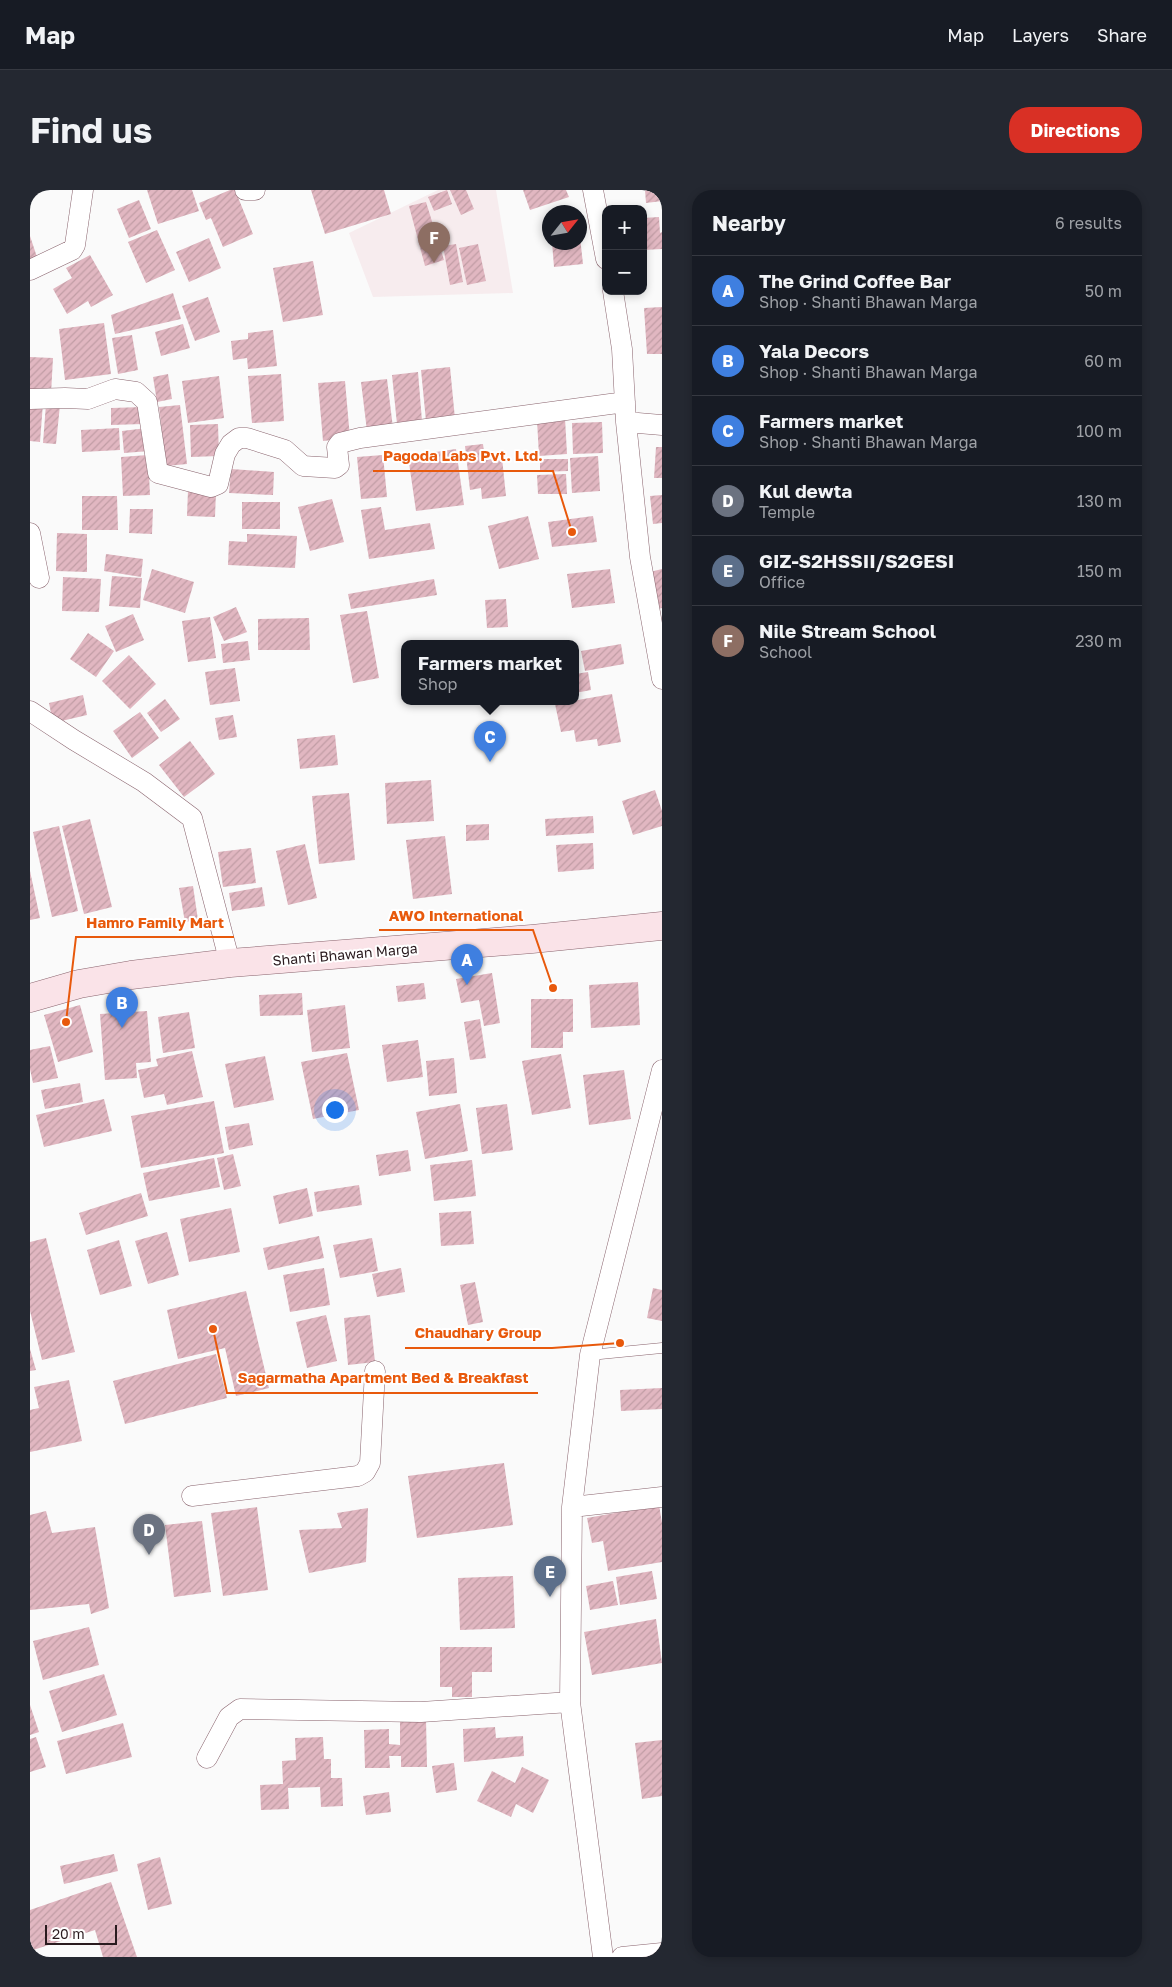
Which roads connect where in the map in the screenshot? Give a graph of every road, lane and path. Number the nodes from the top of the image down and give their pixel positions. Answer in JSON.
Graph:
{"nodes":[{"id":1,"x":84,"y":190,"type":"edge"},
{"id":2,"x":245,"y":190,"type":"edge"},
{"id":3,"x":255,"y":190,"type":"edge"},
{"id":4,"x":593,"y":190,"type":"edge"},
{"id":5,"x":604,"y":250,"type":"edge"},
{"id":6,"x":30,"y":270,"type":"edge"},
{"id":7,"x":614,"y":295,"type":"edge"},
{"id":8,"x":30,"y":399,"type":"edge"},
{"id":9,"x":626,"y":402,"type":"junction"},
{"id":10,"x":626,"y":422,"type":"junction"},
{"id":11,"x":662,"y":425,"type":"edge"},
{"id":12,"x":30,"y":533,"type":"edge"},
{"id":13,"x":39,"y":578,"type":"dead end"},
{"id":14,"x":660,"y":657,"type":"edge"},
{"id":15,"x":662,"y":679,"type":"edge"},
{"id":16,"x":30,"y":711,"type":"edge"},
{"id":17,"x":662,"y":926,"type":"edge"},
{"id":18,"x":230,"y":963,"type":"junction"},
{"id":19,"x":30,"y":998,"type":"edge"},
{"id":20,"x":662,"y":1070,"type":"edge"},
{"id":21,"x":662,"y":1348,"type":"edge"},
{"id":22,"x":590,"y":1355,"type":"junction"},
{"id":23,"x":375,"y":1371,"type":"dead end"},
{"id":24,"x":192,"y":1496,"type":"dead end"},
{"id":25,"x":662,"y":1498,"type":"edge"},
{"id":26,"x":572,"y":1507,"type":"junction"},
{"id":27,"x":570,"y":1702,"type":"junction"},
{"id":28,"x":208,"y":1758,"type":"dead end"},
{"id":29,"x":662,"y":1953,"type":"edge"},
{"id":30,"x":603,"y":1957,"type":"edge"},
{"id":31,"x":622,"y":1957,"type":"edge"}],
"edges":[{"from":1,"to":6,"type":"street"},
{"from":2,"to":3,"type":"street"},
{"from":4,"to":5,"type":"street"},
{"from":7,"to":9,"type":"street"},
{"from":8,"to":9,"type":"street"},
{"from":9,"to":10,"type":"street"},
{"from":10,"to":11,"type":"street"},
{"from":10,"to":14,"type":"street"},
{"from":12,"to":13,"type":"street"},
{"from":14,"to":15,"type":"street"},
{"from":16,"to":18,"type":"street"},
{"from":17,"to":18,"type":"main road","name":"Shanti Bhawan Marga"},
{"from":18,"to":19,"type":"main road","name":"Shanti Bhawan Marga"},
{"from":20,"to":22,"type":"street"},
{"from":21,"to":22,"type":"lane"},
{"from":22,"to":26,"type":"street"},
{"from":23,"to":24,"type":"street"},
{"from":25,"to":26,"type":"street"},
{"from":26,"to":27,"type":"street"},
{"from":27,"to":28,"type":"street"},
{"from":27,"to":30,"type":"street"},
{"from":29,"to":31,"type":"street"}]}
